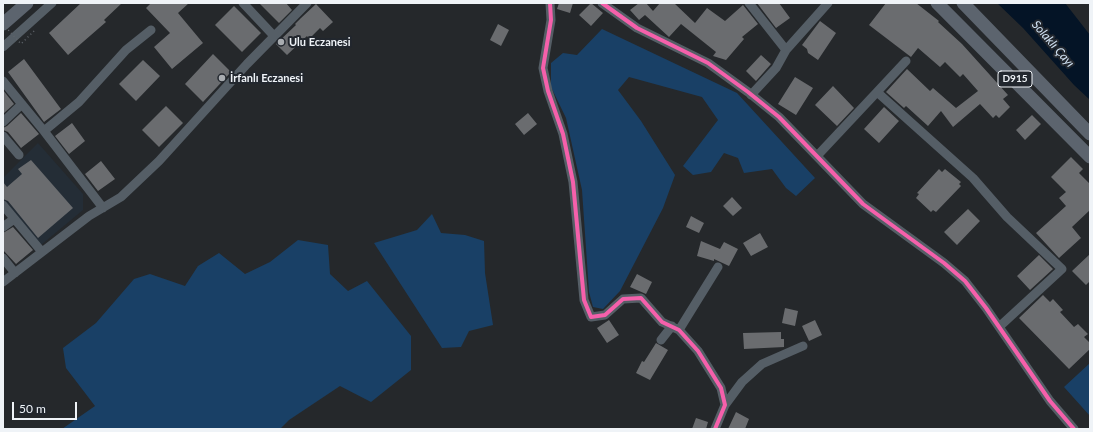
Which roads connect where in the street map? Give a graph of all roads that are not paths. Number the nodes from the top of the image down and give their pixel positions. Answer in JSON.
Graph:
{"nodes":[{"id":1,"x":27,"y":3,"type":"edge"},
{"id":2,"x":52,"y":3,"type":"edge"},
{"id":3,"x":243,"y":3,"type":"edge"},
{"id":4,"x":307,"y":3,"type":"edge"},
{"id":5,"x":550,"y":3,"type":"edge"},
{"id":6,"x":602,"y":3,"type":"edge"},
{"id":7,"x":749,"y":3,"type":"edge"},
{"id":8,"x":828,"y":3,"type":"edge"},
{"id":9,"x":937,"y":3,"type":"edge"},
{"id":10,"x":963,"y":3,"type":"edge"},
{"id":11,"x":3,"y":24,"type":"edge"},
{"id":12,"x":151,"y":30,"type":"dead end"},
{"id":13,"x":274,"y":36,"type":"junction"},
{"id":14,"x":3,"y":47,"type":"edge"},
{"id":15,"x":786,"y":50,"type":"junction"},
{"id":16,"x":906,"y":61,"type":"dead end"},
{"id":17,"x":3,"y":81,"type":"edge"},
{"id":18,"x":877,"y":92,"type":"junction"},
{"id":19,"x":751,"y":95,"type":"junction"},
{"id":20,"x":22,"y":104,"type":"junction"},
{"id":21,"x":3,"y":122,"type":"edge"},
{"id":22,"x":44,"y":131,"type":"junction"},
{"id":23,"x":1090,"y":134,"type":"edge"},
{"id":24,"x":3,"y":136,"type":"edge"},
{"id":25,"x":19,"y":155,"type":"dead end"},
{"id":26,"x":817,"y":156,"type":"junction"},
{"id":27,"x":1090,"y":157,"type":"edge"},
{"id":28,"x":3,"y":205,"type":"edge"},
{"id":29,"x":103,"y":208,"type":"junction"},
{"id":30,"x":14,"y":219,"type":"junction"},
{"id":31,"x":3,"y":227,"type":"edge"},
{"id":32,"x":42,"y":252,"type":"junction"},
{"id":33,"x":3,"y":258,"type":"edge"},
{"id":34,"x":718,"y":267,"type":"dead end"},
{"id":35,"x":15,"y":273,"type":"junction"},
{"id":36,"x":3,"y":282,"type":"edge"},
{"id":37,"x":999,"y":327,"type":"junction"},
{"id":38,"x":676,"y":328,"type":"junction"},
{"id":39,"x":661,"y":340,"type":"dead end"},
{"id":40,"x":803,"y":346,"type":"dead end"},
{"id":41,"x":725,"y":405,"type":"junction"},
{"id":42,"x":715,"y":429,"type":"edge"},
{"id":43,"x":1074,"y":429,"type":"edge"}],
"edges":[{"from":1,"to":11,"type":"highway"},
{"from":2,"to":14,"type":"street"},
{"from":3,"to":13,"type":"street"},
{"from":4,"to":13,"type":"street"},
{"from":5,"to":38,"type":"street"},
{"from":6,"to":19,"type":"street"},
{"from":7,"to":15,"type":"street"},
{"from":8,"to":15,"type":"street"},
{"from":9,"to":27,"type":"highway","number":"D915"},
{"from":10,"to":23,"type":"highway","number":"D915"},
{"from":12,"to":22,"type":"street"},
{"from":13,"to":29,"type":"street"},
{"from":15,"to":19,"type":"street"},
{"from":16,"to":18,"type":"street"},
{"from":17,"to":20,"type":"street"},
{"from":18,"to":26,"type":"street"},
{"from":18,"to":37,"type":"street"},
{"from":19,"to":26,"type":"street"},
{"from":20,"to":21,"type":"street"},
{"from":20,"to":22,"type":"street"},
{"from":22,"to":29,"type":"street"},
{"from":24,"to":25,"type":"street"},
{"from":26,"to":37,"type":"street"},
{"from":28,"to":30,"type":"street"},
{"from":29,"to":32,"type":"street"},
{"from":30,"to":31,"type":"street"},
{"from":30,"to":32,"type":"street"},
{"from":32,"to":35,"type":"street"},
{"from":33,"to":35,"type":"street"},
{"from":34,"to":38,"type":"street"},
{"from":35,"to":36,"type":"street"},
{"from":37,"to":43,"type":"street"},
{"from":38,"to":39,"type":"street"},
{"from":38,"to":41,"type":"street"},
{"from":40,"to":41,"type":"street"},
{"from":41,"to":42,"type":"street"}]}
